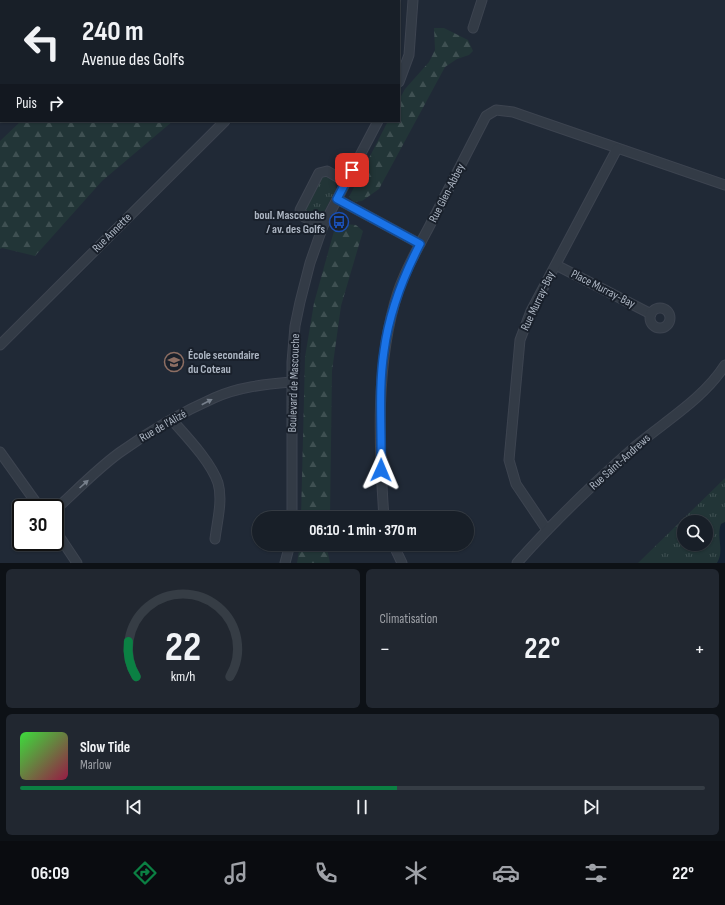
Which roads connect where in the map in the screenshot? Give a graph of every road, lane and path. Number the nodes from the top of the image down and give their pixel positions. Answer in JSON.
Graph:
{"nodes":[{"id":1,"x":413,"y":0,"type":"edge"},
{"id":2,"x":482,"y":0,"type":"edge"},
{"id":3,"x":473,"y":28,"type":"dead end"},
{"id":4,"x":400,"y":79,"type":"edge"},
{"id":5,"x":223,"y":122,"type":"edge"},
{"id":6,"x":377,"y":122,"type":"edge"},
{"id":7,"x":617,"y":149,"type":"junction"},
{"id":8,"x":346,"y":182,"type":"junction"},
{"id":9,"x":725,"y":185,"type":"edge"},
{"id":10,"x":337,"y":199,"type":"junction"},
{"id":11,"x":323,"y":226,"type":"junction"},
{"id":12,"x":420,"y":244,"type":"junction"},
{"id":13,"x":556,"y":265,"type":"junction"},
{"id":14,"x":651,"y":314,"type":"dead end"},
{"id":15,"x":0,"y":345,"type":"edge"},
{"id":16,"x":725,"y":365,"type":"edge"},
{"id":17,"x":291,"y":382,"type":"junction"},
{"id":18,"x":172,"y":420,"type":"junction"},
{"id":19,"x":0,"y":452,"type":"edge"},
{"id":20,"x":34,"y":499,"type":"edge"},
{"id":21,"x":64,"y":502,"type":"edge"},
{"id":22,"x":292,"y":511,"type":"edge"},
{"id":23,"x":384,"y":511,"type":"edge"},
{"id":24,"x":547,"y":530,"type":"junction"},
{"id":25,"x":215,"y":539,"type":"dead end"},
{"id":26,"x":64,"y":543,"type":"edge"},
{"id":27,"x":288,"y":551,"type":"edge"},
{"id":28,"x":396,"y":551,"type":"edge"},
{"id":29,"x":78,"y":563,"type":"edge"},
{"id":30,"x":285,"y":563,"type":"edge"},
{"id":31,"x":402,"y":563,"type":"edge"},
{"id":32,"x":517,"y":563,"type":"edge"}],
"edges":[{"from":1,"to":4,"type":"street"},
{"from":2,"to":3,"type":"street"},
{"from":5,"to":15,"type":"street","name":"Rue Annette"},
{"from":6,"to":8,"type":"street","name":"Boulevard de Mascouche"},
{"from":7,"to":9,"type":"street","name":"Rue Glen-Abbey"},
{"from":7,"to":12,"type":"street","name":"Rue Glen-Abbey"},
{"from":7,"to":13,"type":"street","name":"Rue Murray-Bay"},
{"from":8,"to":10,"type":"street","name":"Boulevard de Mascouche"},
{"from":8,"to":11,"type":"street"},
{"from":10,"to":11,"type":"street","name":"Boulevard de Mascouche"},
{"from":10,"to":12,"type":"street"},
{"from":11,"to":17,"type":"street","name":"Boulevard de Mascouche"},
{"from":12,"to":23,"type":"street","name":"Rue Glen-Abbey"},
{"from":13,"to":14,"type":"street","name":"Place Murray-Bay"},
{"from":13,"to":24,"type":"street","name":"Rue Murray-Bay"},
{"from":16,"to":24,"type":"street","name":"Rue Saint-Andrews"},
{"from":18,"to":17,"type":"street","name":"Rue de l'Alizé","one_way":true},
{"from":17,"to":22,"type":"street","name":"Boulevard de Mascouche"},
{"from":21,"to":18,"type":"street","name":"Rue de l'Alizé","one_way":true},
{"from":18,"to":25,"type":"street"},
{"from":19,"to":20,"type":"street"},
{"from":24,"to":32,"type":"street","name":"Rue Saint-Andrews"},
{"from":26,"to":29,"type":"street"},
{"from":27,"to":30,"type":"street"},
{"from":28,"to":31,"type":"street"}]}
